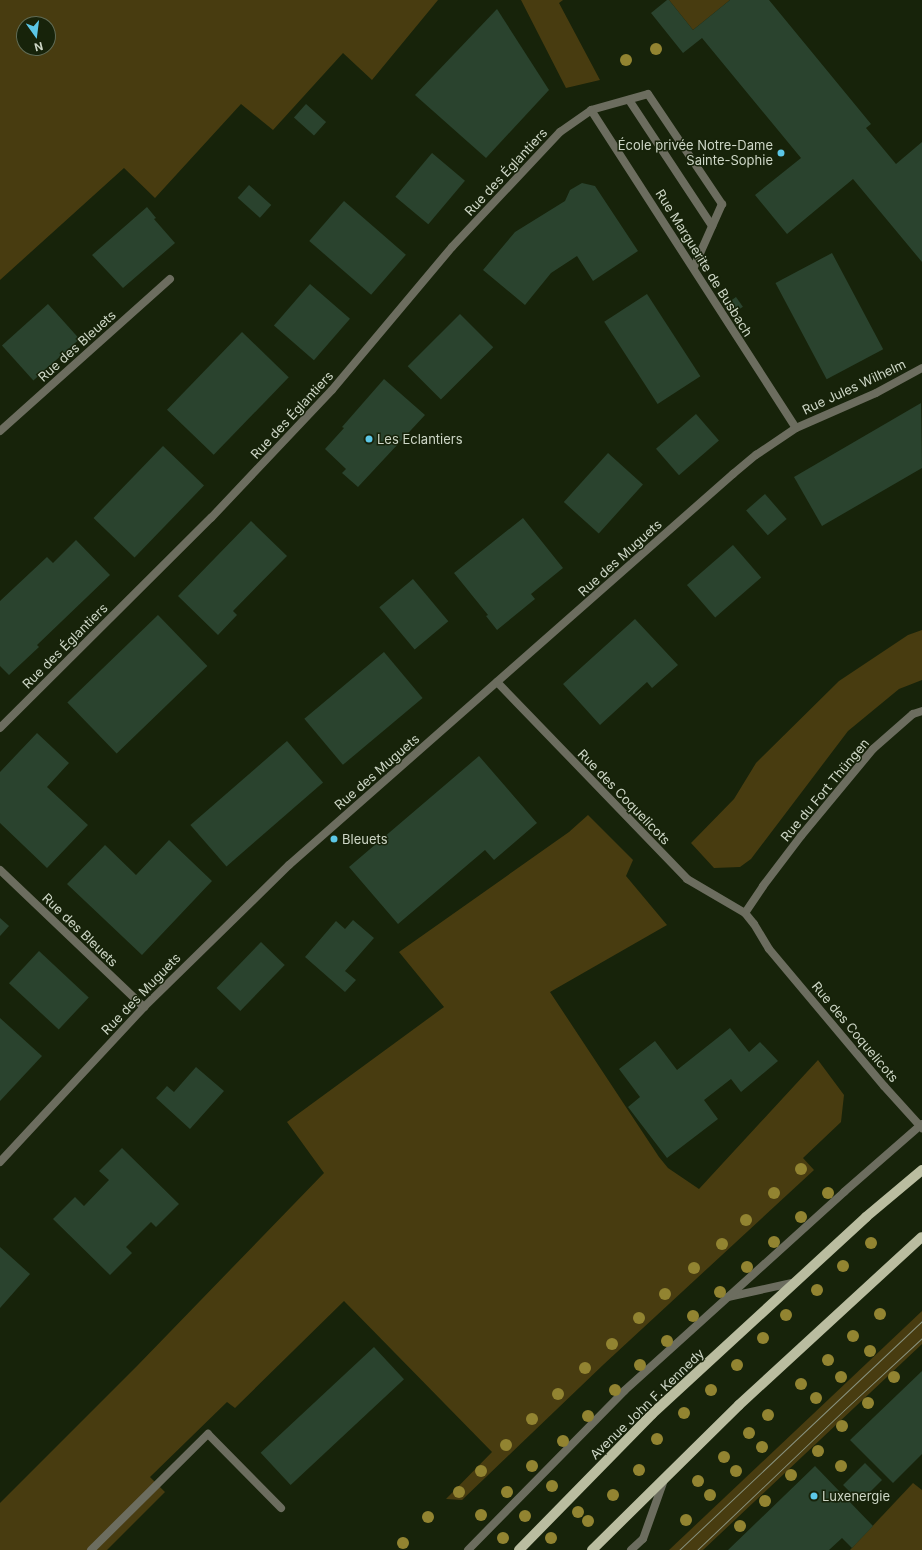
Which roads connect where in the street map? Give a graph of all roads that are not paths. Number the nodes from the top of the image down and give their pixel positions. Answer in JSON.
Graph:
{"nodes":[{"id":1,"x":629,"y":100,"type":"junction"},
{"id":2,"x":591,"y":110,"type":"junction"},
{"id":3,"x":712,"y":226,"type":"junction"},
{"id":4,"x":694,"y":267,"type":"junction"},
{"id":5,"x":170,"y":279,"type":"dead end"},
{"id":6,"x":922,"y":368,"type":"edge"},
{"id":7,"x":796,"y":428,"type":"junction"},
{"id":8,"x":0,"y":431,"type":"edge"},
{"id":9,"x":497,"y":682,"type":"junction"},
{"id":10,"x":922,"y":710,"type":"edge"},
{"id":11,"x":0,"y":728,"type":"edge"},
{"id":12,"x":0,"y":870,"type":"edge"},
{"id":13,"x":745,"y":913,"type":"junction"},
{"id":14,"x":144,"y":1007,"type":"junction"},
{"id":15,"x":921,"y":1128,"type":"edge"},
{"id":16,"x":0,"y":1162,"type":"edge"},
{"id":17,"x":922,"y":1170,"type":"edge"},
{"id":18,"x":922,"y":1237,"type":"edge"},
{"id":19,"x":796,"y":1282,"type":"junction"},
{"id":20,"x":727,"y":1297,"type":"junction"},
{"id":21,"x":664,"y":1479,"type":"junction"},
{"id":22,"x":281,"y":1508,"type":"dead end"},
{"id":23,"x":90,"y":1550,"type":"edge"},
{"id":24,"x":468,"y":1550,"type":"edge"},
{"id":25,"x":519,"y":1550,"type":"edge"},
{"id":26,"x":592,"y":1550,"type":"edge"},
{"id":27,"x":631,"y":1550,"type":"edge"}],
"edges":[{"from":1,"to":2,"type":"street"},
{"from":1,"to":3,"type":"street"},
{"from":1,"to":3,"type":"street"},
{"from":2,"to":4,"type":"street","name":"Rue Marguerite de Busbach"},
{"from":2,"to":11,"type":"street","name":"Rue des Églantiers"},
{"from":3,"to":4,"type":"street"},
{"from":4,"to":7,"type":"street","name":"Rue Marguerite de Busbach"},
{"from":5,"to":8,"type":"street","name":"Rue des Bleuets"},
{"from":6,"to":7,"type":"street","name":"Rue Jules Wilhelm"},
{"from":7,"to":9,"type":"street","name":"Rue des Muguets"},
{"from":9,"to":13,"type":"street","name":"Rue des Coquelicots"},
{"from":9,"to":14,"type":"street","name":"Rue des Muguets"},
{"from":10,"to":13,"type":"street","name":"Rue du Fort Thüngen"},
{"from":12,"to":14,"type":"street","name":"Rue des Bleuets"},
{"from":13,"to":15,"type":"street","name":"Rue des Coquelicots"},
{"from":14,"to":16,"type":"street","name":"Rue des Muguets"},
{"from":15,"to":20,"type":"street","name":"Avenue John F. Kennedy"},
{"from":17,"to":19,"type":"main road","name":"Avenue John F. Kennedy"},
{"from":18,"to":21,"type":"main road"},
{"from":19,"to":20,"type":"street"},
{"from":19,"to":25,"type":"main road","name":"Avenue John F. Kennedy"},
{"from":20,"to":24,"type":"street","name":"Avenue John F. Kennedy"},
{"from":21,"to":26,"type":"main road"},
{"from":21,"to":27,"type":"street"},
{"from":22,"to":23,"type":"street"}]}
